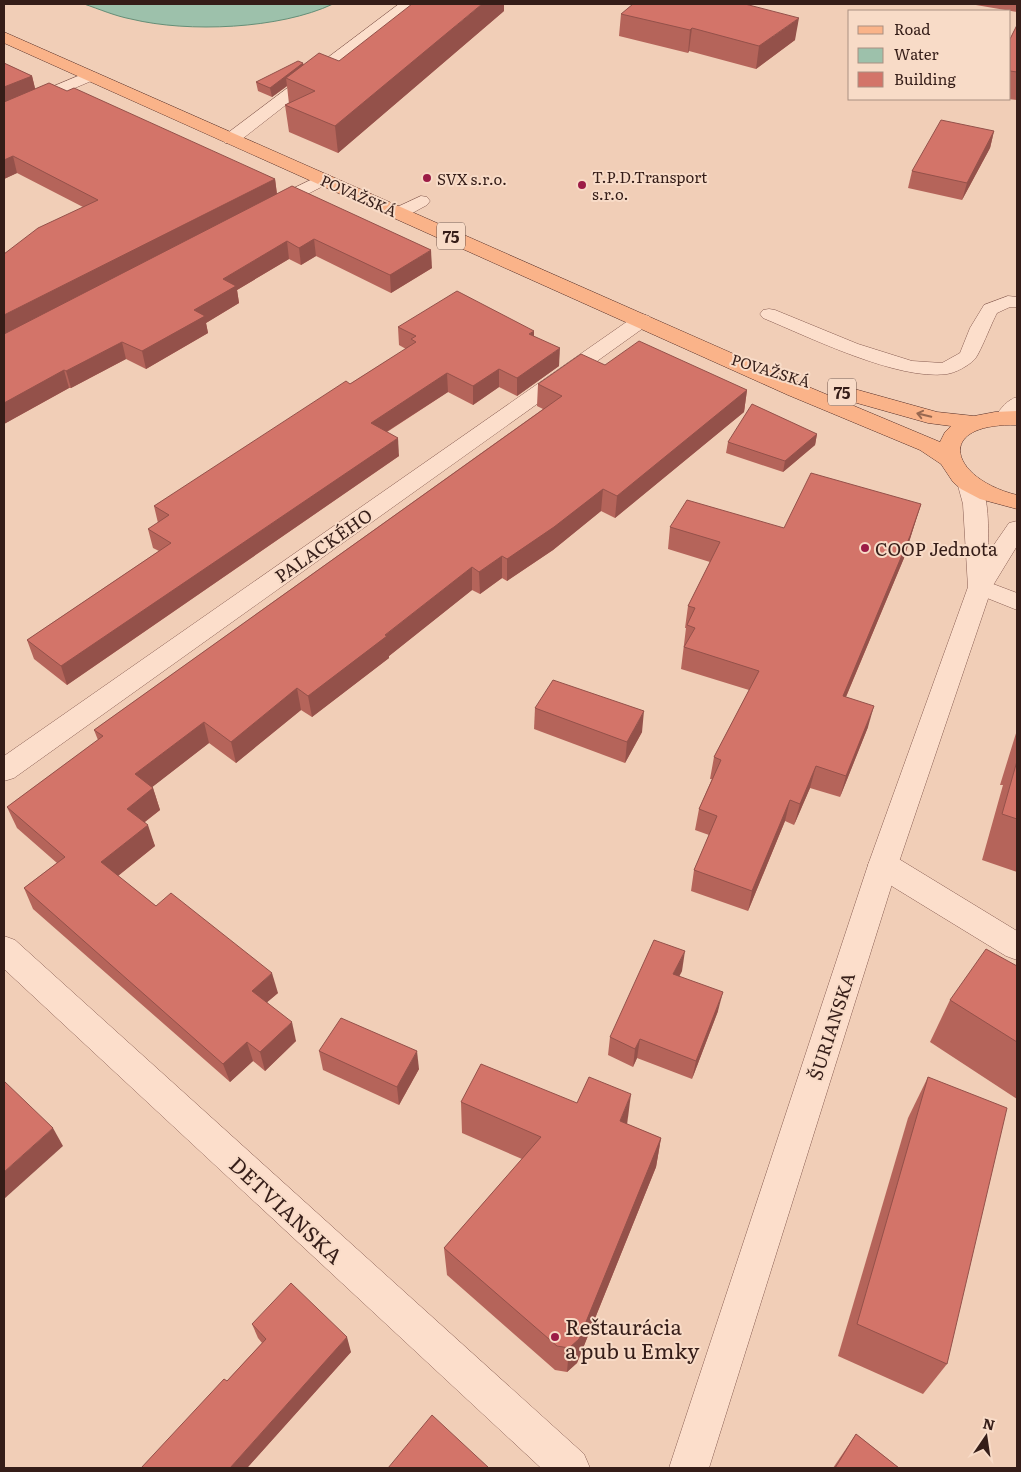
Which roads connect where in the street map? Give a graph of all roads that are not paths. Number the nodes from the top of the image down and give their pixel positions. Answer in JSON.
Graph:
{"nodes":[{"id":1,"x":408,"y":4,"type":"edge"},
{"id":2,"x":4,"y":37,"type":"edge"},
{"id":3,"x":90,"y":76,"type":"junction"},
{"id":4,"x":4,"y":113,"type":"edge"},
{"id":5,"x":231,"y":139,"type":"junction"},
{"id":6,"x":323,"y":179,"type":"junction"},
{"id":7,"x":421,"y":202,"type":"dead end"},
{"id":8,"x":399,"y":213,"type":"junction"},
{"id":9,"x":255,"y":215,"type":"edge"},
{"id":10,"x":1017,"y":302,"type":"edge"},
{"id":11,"x":769,"y":314,"type":"dead end"},
{"id":12,"x":642,"y":320,"type":"junction"},
{"id":13,"x":714,"y":353,"type":"junction"},
{"id":14,"x":1013,"y":413,"type":"edge"},
{"id":15,"x":972,"y":422,"type":"junction"},
{"id":16,"x":950,"y":460,"type":"junction"},
{"id":17,"x":969,"y":482,"type":"junction"},
{"id":18,"x":1017,"y":502,"type":"edge"},
{"id":19,"x":1017,"y":530,"type":"edge"},
{"id":20,"x":980,"y":587,"type":"junction"},
{"id":21,"x":1017,"y":602,"type":"edge"},
{"id":22,"x":4,"y":770,"type":"edge"},
{"id":23,"x":883,"y":866,"type":"junction"},
{"id":24,"x":1017,"y":947,"type":"edge"},
{"id":25,"x":4,"y":949,"type":"edge"},
{"id":26,"x":570,"y":1468,"type":"edge"},
{"id":27,"x":689,"y":1468,"type":"edge"}],
"edges":[{"from":1,"to":5,"type":"street"},
{"from":2,"to":3,"type":"main road","name":"POVAŽSKÁ","number":"75"},
{"from":3,"to":4,"type":"street"},
{"from":3,"to":5,"type":"main road","name":"POVAŽSKÁ","number":"75"},
{"from":5,"to":6,"type":"main road","name":"POVAŽSKÁ","number":"75"},
{"from":6,"to":8,"type":"main road","name":"POVAŽSKÁ","number":"75"},
{"from":6,"to":9,"type":"street"},
{"from":7,"to":8,"type":"street"},
{"from":8,"to":12,"type":"main road","name":"POVAŽSKÁ","number":"75"},
{"from":10,"to":11,"type":"lane"},
{"from":12,"to":13,"type":"main road","name":"POVAŽSKÁ","number":"75"},
{"from":12,"to":22,"type":"street","name":"PALACKÉHO"},
{"from":15,"to":13,"type":"main road","name":"POVAŽSKÁ","number":"75","one_way":true},
{"from":13,"to":16,"type":"main road","name":"POVAŽSKÁ","number":"75"},
{"from":14,"to":15,"type":"main road","number":"75"},
{"from":15,"to":16,"type":"main road","number":"75"},
{"from":16,"to":17,"type":"main road","number":"75"},
{"from":17,"to":18,"type":"main road","number":"75"},
{"from":17,"to":20,"type":"street","name":"ŠURIANSKA"},
{"from":19,"to":20,"type":"street","name":"ŠURIANSKA"},
{"from":20,"to":21,"type":"lane"},
{"from":20,"to":23,"type":"street","name":"ŠURIANSKA"},
{"from":23,"to":24,"type":"street"},
{"from":23,"to":27,"type":"street","name":"ŠURIANSKA"},
{"from":25,"to":26,"type":"street","name":"DETVIANSKA"}]}
